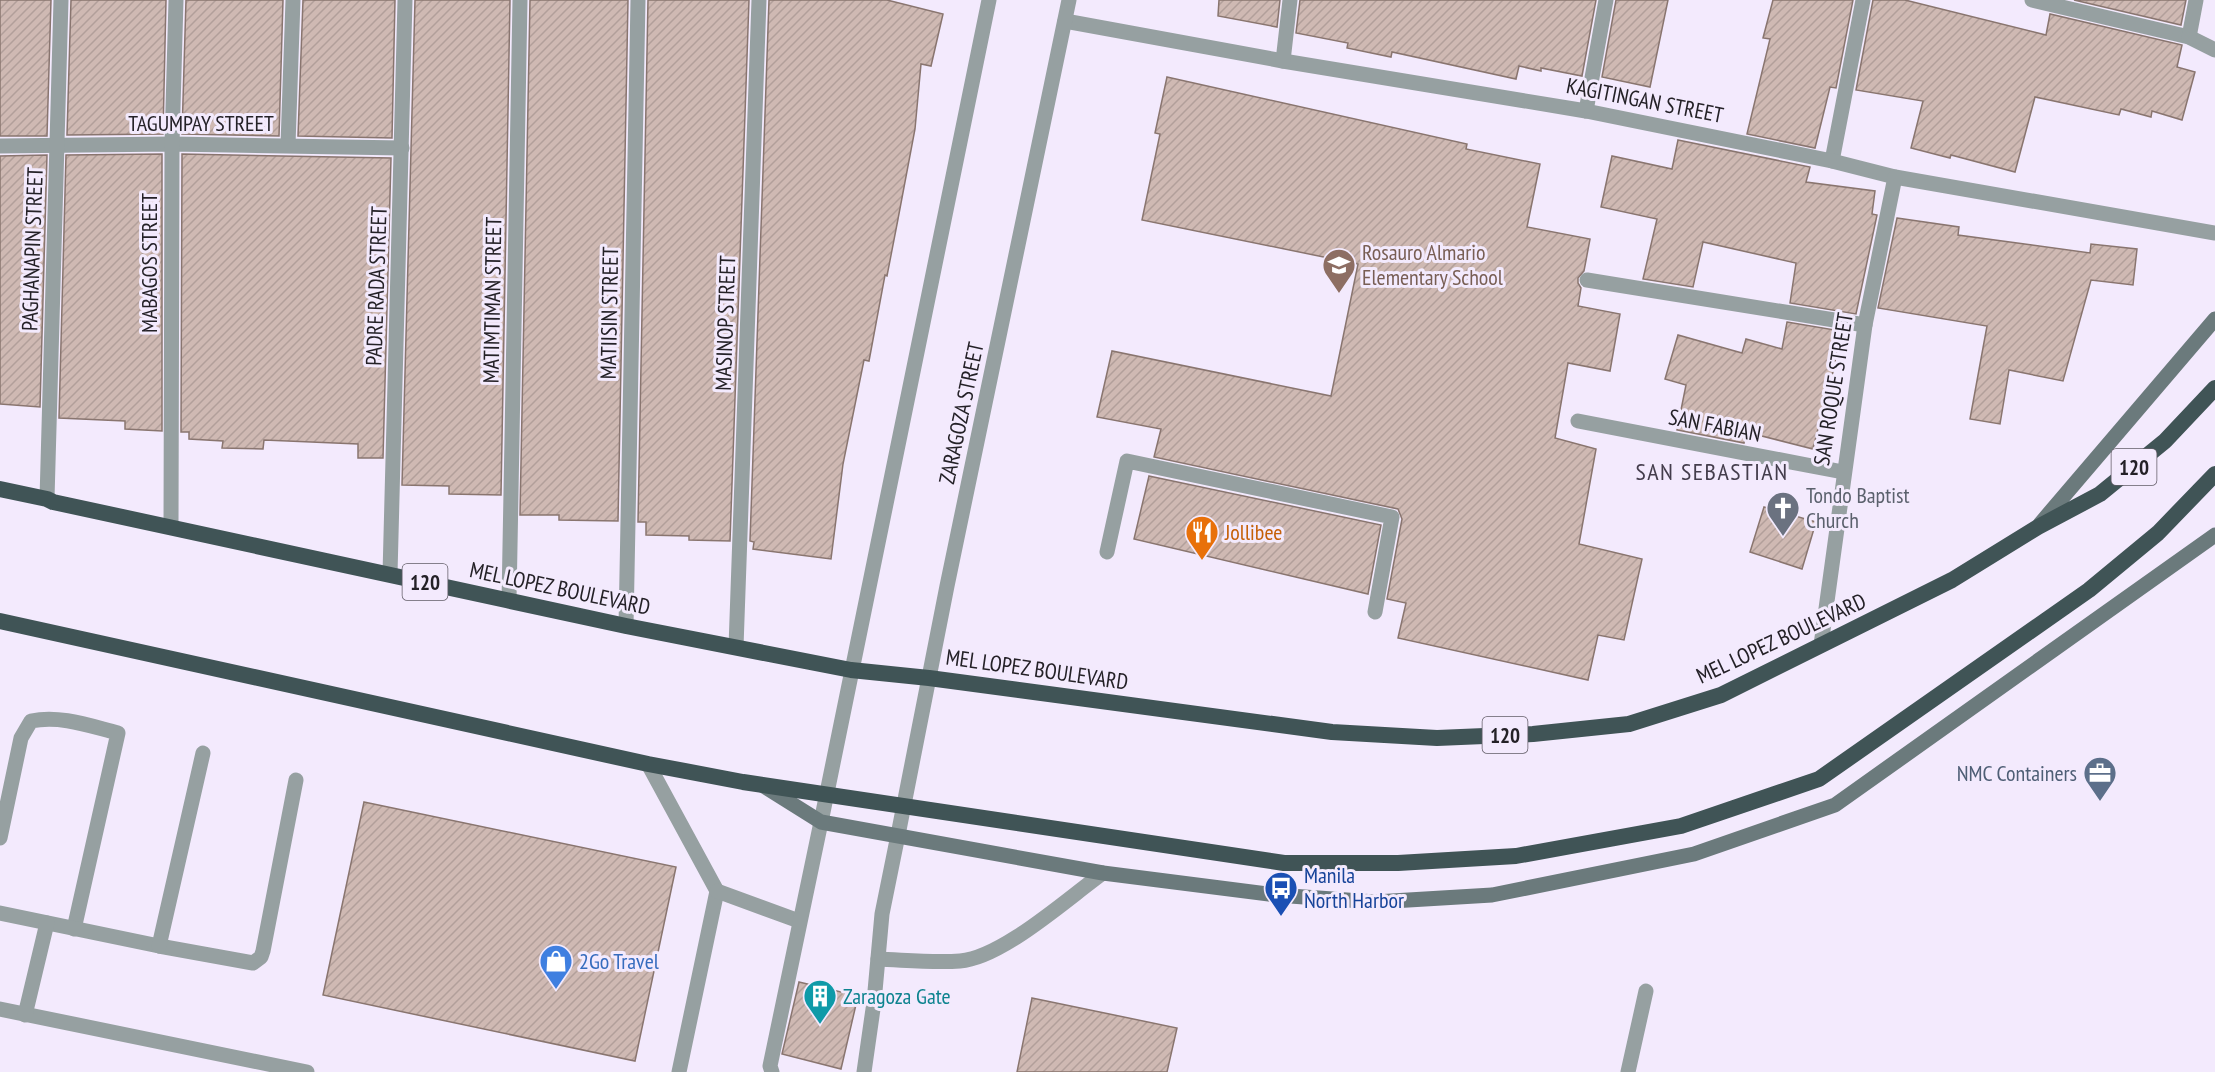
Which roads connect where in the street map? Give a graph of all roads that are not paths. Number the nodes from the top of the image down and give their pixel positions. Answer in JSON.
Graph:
{"nodes":[{"id":1,"x":61,"y":0,"type":"edge"},
{"id":2,"x":176,"y":0,"type":"edge"},
{"id":3,"x":293,"y":0,"type":"edge"},
{"id":4,"x":405,"y":0,"type":"edge"},
{"id":5,"x":520,"y":0,"type":"edge"},
{"id":6,"x":638,"y":0,"type":"edge"},
{"id":7,"x":759,"y":0,"type":"edge"},
{"id":8,"x":989,"y":0,"type":"edge"},
{"id":9,"x":1069,"y":0,"type":"edge"},
{"id":10,"x":1290,"y":0,"type":"edge"},
{"id":11,"x":1606,"y":0,"type":"edge"},
{"id":12,"x":1863,"y":0,"type":"edge"},
{"id":13,"x":2035,"y":0,"type":"edge"},
{"id":14,"x":2196,"y":0,"type":"edge"},
{"id":15,"x":1065,"y":21,"type":"junction"},
{"id":16,"x":2189,"y":37,"type":"junction"},
{"id":17,"x":2215,"y":50,"type":"edge"},
{"id":18,"x":1283,"y":61,"type":"junction"},
{"id":19,"x":1586,"y":111,"type":"junction"},
{"id":20,"x":172,"y":144,"type":"junction"},
{"id":21,"x":288,"y":145,"type":"junction"},
{"id":22,"x":0,"y":146,"type":"edge"},
{"id":23,"x":58,"y":146,"type":"junction"},
{"id":24,"x":402,"y":148,"type":"junction"},
{"id":25,"x":1832,"y":161,"type":"junction"},
{"id":26,"x":1895,"y":177,"type":"junction"},
{"id":27,"x":2215,"y":233,"type":"edge"},
{"id":28,"x":1587,"y":280,"type":"dead end"},
{"id":29,"x":2215,"y":319,"type":"edge"},
{"id":30,"x":1864,"y":325,"type":"junction"},
{"id":31,"x":2215,"y":388,"type":"edge"},
{"id":32,"x":1578,"y":422,"type":"dead end"},
{"id":33,"x":1843,"y":472,"type":"junction"},
{"id":34,"x":2215,"y":474,"type":"edge"},
{"id":35,"x":0,"y":489,"type":"edge"},
{"id":36,"x":47,"y":499,"type":"junction"},
{"id":37,"x":171,"y":527,"type":"junction"},
{"id":38,"x":2038,"y":527,"type":"junction"},
{"id":39,"x":2215,"y":535,"type":"edge"},
{"id":40,"x":1107,"y":552,"type":"dead end"},
{"id":41,"x":390,"y":574,"type":"junction"},
{"id":42,"x":509,"y":601,"type":"junction"},
{"id":43,"x":1375,"y":612,"type":"dead end"},
{"id":44,"x":0,"y":621,"type":"edge"},
{"id":45,"x":626,"y":626,"type":"junction"},
{"id":46,"x":1821,"y":645,"type":"junction"},
{"id":47,"x":736,"y":647,"type":"junction"},
{"id":48,"x":851,"y":670,"type":"junction"},
{"id":49,"x":929,"y":678,"type":"junction"},
{"id":50,"x":203,"y":753,"type":"dead end"},
{"id":51,"x":648,"y":764,"type":"junction"},
{"id":52,"x":296,"y":780,"type":"dead end"},
{"id":53,"x":758,"y":783,"type":"junction"},
{"id":54,"x":826,"y":794,"type":"junction"},
{"id":55,"x":903,"y":806,"type":"junction"},
{"id":56,"x":821,"y":822,"type":"junction"},
{"id":57,"x":898,"y":835,"type":"junction"},
{"id":58,"x":0,"y":838,"type":"edge"},
{"id":59,"x":1103,"y":873,"type":"junction"},
{"id":60,"x":717,"y":891,"type":"junction"},
{"id":61,"x":0,"y":913,"type":"edge"},
{"id":62,"x":799,"y":921,"type":"junction"},
{"id":63,"x":47,"y":923,"type":"junction"},
{"id":64,"x":74,"y":929,"type":"junction"},
{"id":65,"x":159,"y":946,"type":"junction"},
{"id":66,"x":878,"y":959,"type":"junction"},
{"id":67,"x":1646,"y":991,"type":"dead end"},
{"id":68,"x":0,"y":1009,"type":"edge"},
{"id":69,"x":25,"y":1015,"type":"junction"},
{"id":70,"x":307,"y":1072,"type":"edge"},
{"id":71,"x":679,"y":1072,"type":"edge"},
{"id":72,"x":772,"y":1072,"type":"edge"},
{"id":73,"x":864,"y":1072,"type":"edge"},
{"id":74,"x":1628,"y":1072,"type":"edge"}],
"edges":[{"from":1,"to":23,"type":"street","name":"PAGHANAPIN STREET"},
{"from":2,"to":20,"type":"street","name":"MABAGOS STREET"},
{"from":3,"to":21,"type":"street"},
{"from":4,"to":24,"type":"street","name":"PADRE RADA STREET"},
{"from":5,"to":42,"type":"street","name":"MATIMTIMAN STREET"},
{"from":6,"to":45,"type":"street","name":"MATIISIN STREET"},
{"from":7,"to":47,"type":"street","name":"MASINOP STREET"},
{"from":8,"to":48,"type":"street"},
{"from":9,"to":15,"type":"street","name":"ZARAGOZA STREET"},
{"from":10,"to":18,"type":"street"},
{"from":11,"to":19,"type":"street"},
{"from":12,"to":25,"type":"street"},
{"from":13,"to":16,"type":"street"},
{"from":14,"to":16,"type":"street"},
{"from":15,"to":18,"type":"street","name":"KAGITINGAN STREET"},
{"from":15,"to":49,"type":"street","name":"ZARAGOZA STREET"},
{"from":16,"to":17,"type":"street"},
{"from":18,"to":19,"type":"street","name":"KAGITINGAN STREET"},
{"from":19,"to":25,"type":"street","name":"KAGITINGAN STREET"},
{"from":20,"to":21,"type":"street","name":"TAGUMPAY STREET"},
{"from":20,"to":23,"type":"street","name":"TAGUMPAY STREET"},
{"from":20,"to":37,"type":"street","name":"MABAGOS STREET"},
{"from":21,"to":24,"type":"street","name":"TAGUMPAY STREET"},
{"from":22,"to":23,"type":"street","name":"TAGUMPAY STREET"},
{"from":23,"to":36,"type":"street","name":"PAGHANAPIN STREET"},
{"from":24,"to":41,"type":"street","name":"PADRE RADA STREET"},
{"from":25,"to":26,"type":"street","name":"KAGITINGAN STREET"},
{"from":26,"to":27,"type":"street","name":"KAGITINGAN STREET"},
{"from":26,"to":30,"type":"street","name":"SAN ROQUE STREET"},
{"from":28,"to":30,"type":"street"},
{"from":29,"to":38,"type":"main road","name":"MEL LOPEZ BOULEVARD","number":"120"},
{"from":30,"to":33,"type":"street","name":"SAN ROQUE STREET"},
{"from":31,"to":38,"type":"highway","name":"MEL LOPEZ BOULEVARD","number":"120"},
{"from":32,"to":33,"type":"street","name":"SAN FABIAN"},
{"from":33,"to":46,"type":"street","name":"SAN ROQUE STREET"},
{"from":34,"to":55,"type":"highway"},
{"from":35,"to":36,"type":"highway","name":"MEL LOPEZ BOULEVARD","number":"120"},
{"from":36,"to":37,"type":"highway","name":"MEL LOPEZ BOULEVARD","number":"120"},
{"from":37,"to":41,"type":"highway","name":"MEL LOPEZ BOULEVARD","number":"120"},
{"from":38,"to":46,"type":"highway","name":"MEL LOPEZ BOULEVARD","number":"120"},
{"from":39,"to":59,"type":"main road"},
{"from":40,"to":43,"type":"street"},
{"from":41,"to":42,"type":"highway","name":"MEL LOPEZ BOULEVARD","number":"120"},
{"from":42,"to":45,"type":"highway","name":"MEL LOPEZ BOULEVARD","number":"120"},
{"from":44,"to":51,"type":"highway"},
{"from":45,"to":47,"type":"highway","name":"MEL LOPEZ BOULEVARD","number":"120"},
{"from":46,"to":49,"type":"highway","name":"MEL LOPEZ BOULEVARD","number":"120"},
{"from":47,"to":48,"type":"highway","name":"MEL LOPEZ BOULEVARD","number":"120"},
{"from":48,"to":49,"type":"highway","name":"MEL LOPEZ BOULEVARD","number":"120"},
{"from":48,"to":54,"type":"street"},
{"from":49,"to":55,"type":"street","name":"ZARAGOZA STREET"},
{"from":50,"to":65,"type":"street"},
{"from":51,"to":53,"type":"highway"},
{"from":51,"to":60,"type":"street"},
{"from":52,"to":65,"type":"street"},
{"from":53,"to":54,"type":"highway"},
{"from":53,"to":56,"type":"main road"},
{"from":54,"to":55,"type":"highway"},
{"from":54,"to":56,"type":"street"},
{"from":55,"to":57,"type":"street","name":"ZARAGOZA STREET"},
{"from":56,"to":57,"type":"main road"},
{"from":56,"to":62,"type":"street"},
{"from":57,"to":59,"type":"main road"},
{"from":57,"to":66,"type":"street","name":"ZARAGOZA STREET"},
{"from":58,"to":64,"type":"street"},
{"from":59,"to":66,"type":"street"},
{"from":60,"to":62,"type":"street"},
{"from":60,"to":71,"type":"street"},
{"from":61,"to":63,"type":"street"},
{"from":62,"to":72,"type":"street"},
{"from":63,"to":64,"type":"street"},
{"from":63,"to":69,"type":"street"},
{"from":64,"to":65,"type":"street"},
{"from":66,"to":73,"type":"street","name":"ZARAGOZA STREET"},
{"from":67,"to":74,"type":"street"},
{"from":68,"to":69,"type":"street"},
{"from":69,"to":70,"type":"street"}]}
